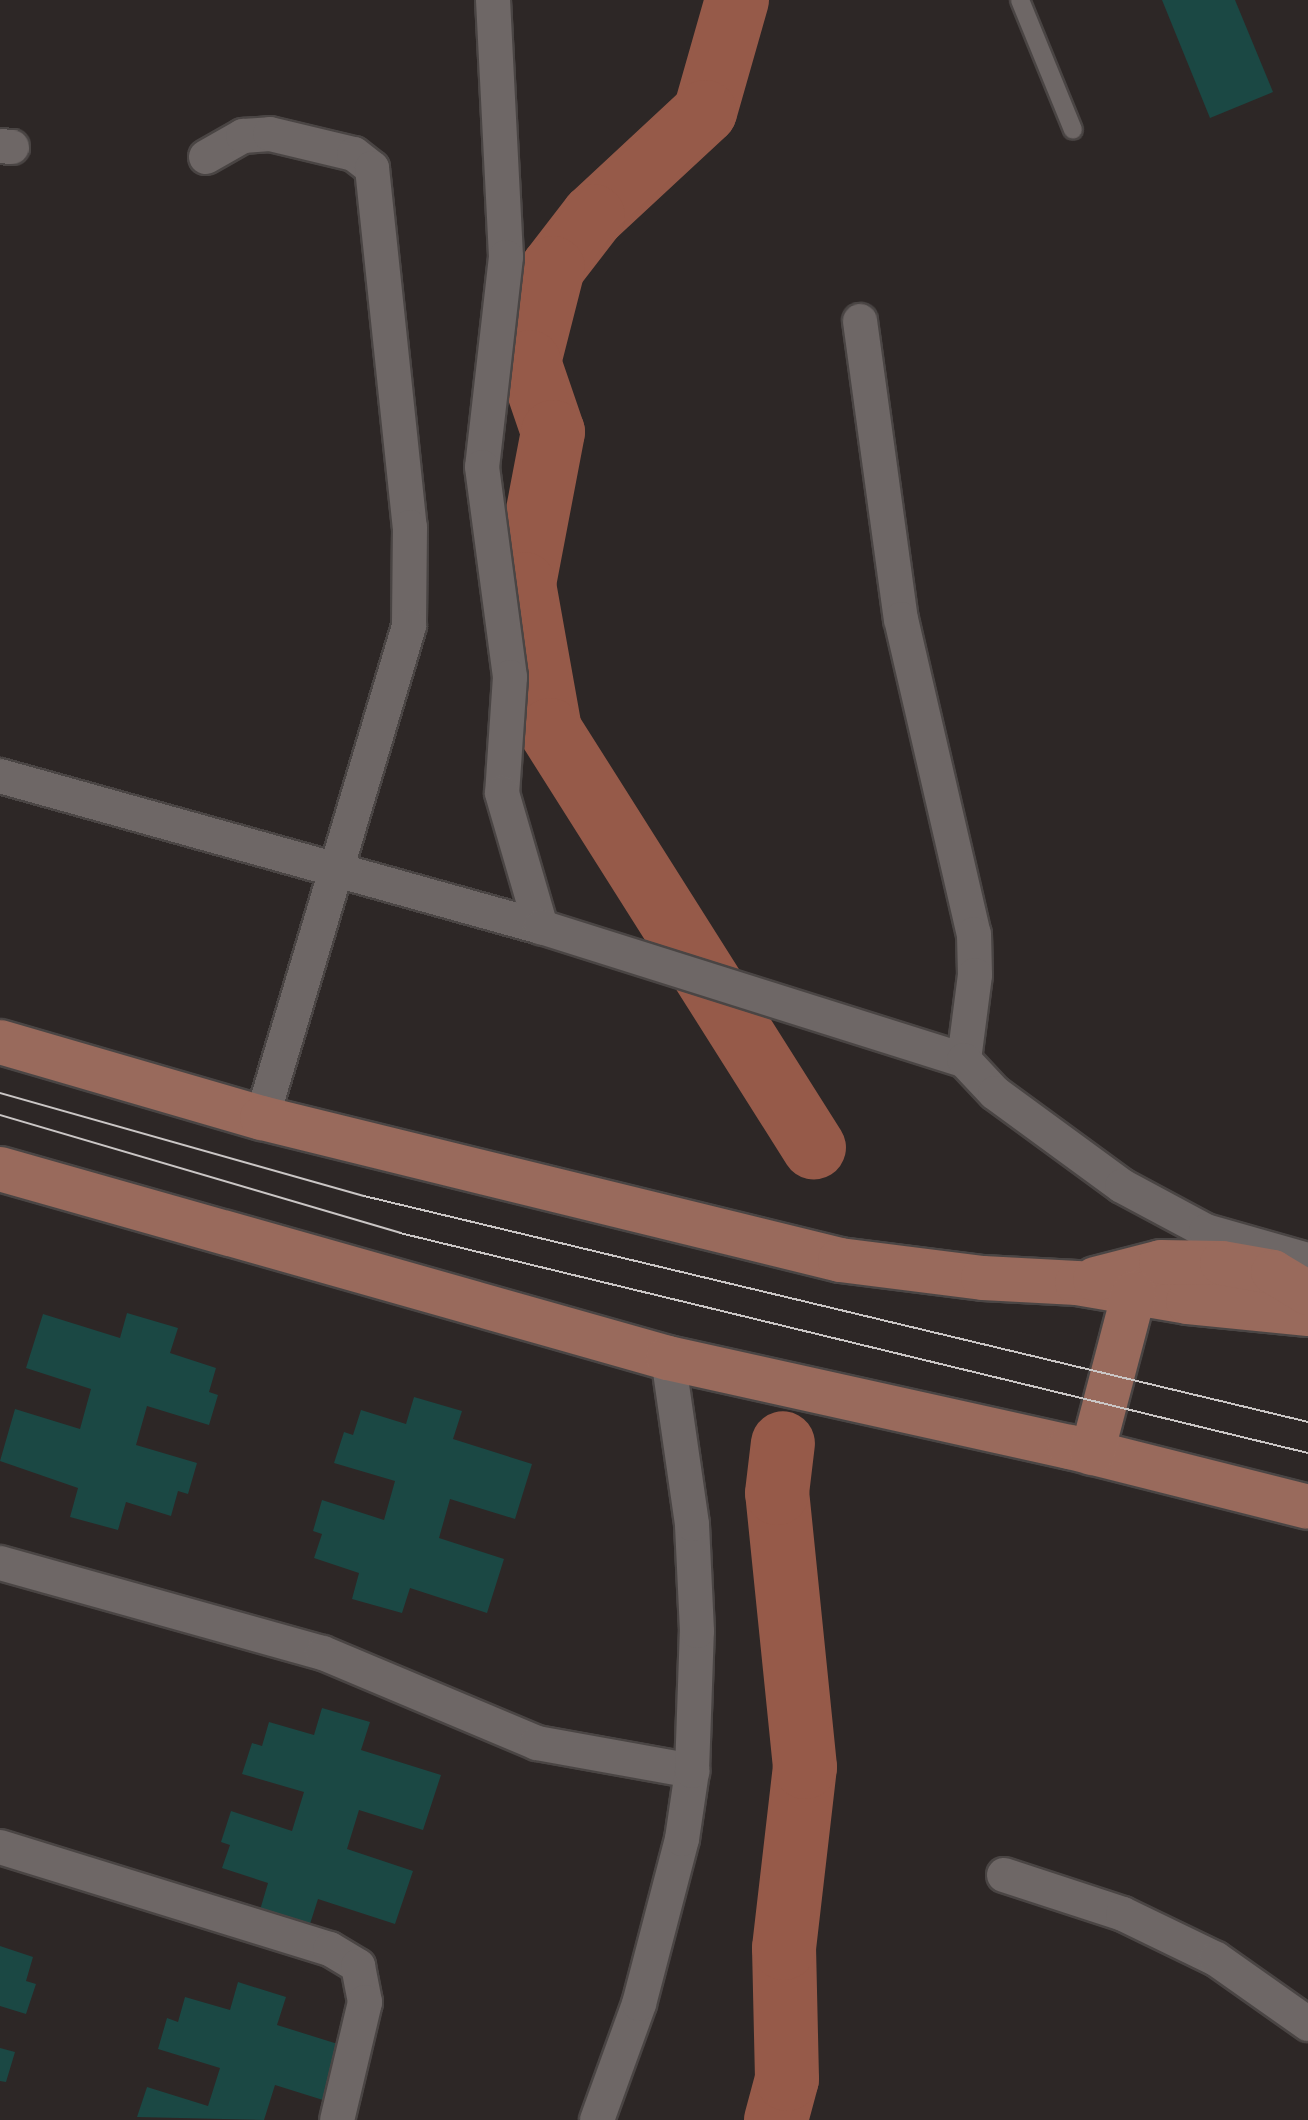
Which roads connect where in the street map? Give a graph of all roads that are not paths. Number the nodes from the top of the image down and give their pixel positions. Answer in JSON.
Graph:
{"nodes":[{"id":1,"x":493,"y":0,"type":"edge"},
{"id":2,"x":1020,"y":0,"type":"edge"},
{"id":3,"x":1073,"y":130,"type":"dead end"},
{"id":4,"x":206,"y":157,"type":"dead end"},
{"id":5,"x":860,"y":321,"type":"dead end"},
{"id":6,"x":0,"y":776,"type":"edge"},
{"id":7,"x":340,"y":871,"type":"junction"},
{"id":8,"x":541,"y":927,"type":"junction"},
{"id":9,"x":0,"y":1042,"type":"edge"},
{"id":10,"x":964,"y":1060,"type":"junction"},
{"id":11,"x":262,"y":1118,"type":"junction"},
{"id":12,"x":0,"y":1169,"type":"edge"},
{"id":13,"x":1308,"y":1260,"type":"edge"},
{"id":14,"x":1077,"y":1283,"type":"junction"},
{"id":15,"x":1134,"y":1293,"type":"junction"},
{"id":16,"x":1308,"y":1293,"type":"edge"},
{"id":17,"x":1308,"y":1314,"type":"edge"},
{"id":18,"x":668,"y":1358,"type":"junction"},
{"id":19,"x":1092,"y":1453,"type":"junction"},
{"id":20,"x":1308,"y":1507,"type":"edge"},
{"id":21,"x":0,"y":1563,"type":"edge"},
{"id":22,"x":692,"y":1771,"type":"junction"},
{"id":23,"x":0,"y":1847,"type":"edge"},
{"id":24,"x":1004,"y":1875,"type":"dead end"},
{"id":25,"x":1308,"y":2024,"type":"edge"},
{"id":26,"x":337,"y":2120,"type":"edge"},
{"id":27,"x":597,"y":2120,"type":"edge"}],
"edges":[{"from":1,"to":8,"type":"street"},
{"from":2,"to":3,"type":"lane"},
{"from":4,"to":7,"type":"street"},
{"from":5,"to":10,"type":"street"},
{"from":6,"to":7,"type":"street"},
{"from":7,"to":8,"type":"street"},
{"from":7,"to":11,"type":"street"},
{"from":8,"to":10,"type":"street"},
{"from":9,"to":11,"type":"main road"},
{"from":10,"to":13,"type":"street"},
{"from":11,"to":14,"type":"main road"},
{"from":12,"to":18,"type":"main road"},
{"from":14,"to":15,"type":"main road"},
{"from":14,"to":16,"type":"main road"},
{"from":15,"to":17,"type":"main road"},
{"from":15,"to":19,"type":"main road"},
{"from":18,"to":19,"type":"main road"},
{"from":18,"to":22,"type":"street"},
{"from":19,"to":20,"type":"main road"},
{"from":21,"to":22,"type":"street"},
{"from":22,"to":27,"type":"street"},
{"from":23,"to":26,"type":"street"},
{"from":24,"to":25,"type":"street"}]}
